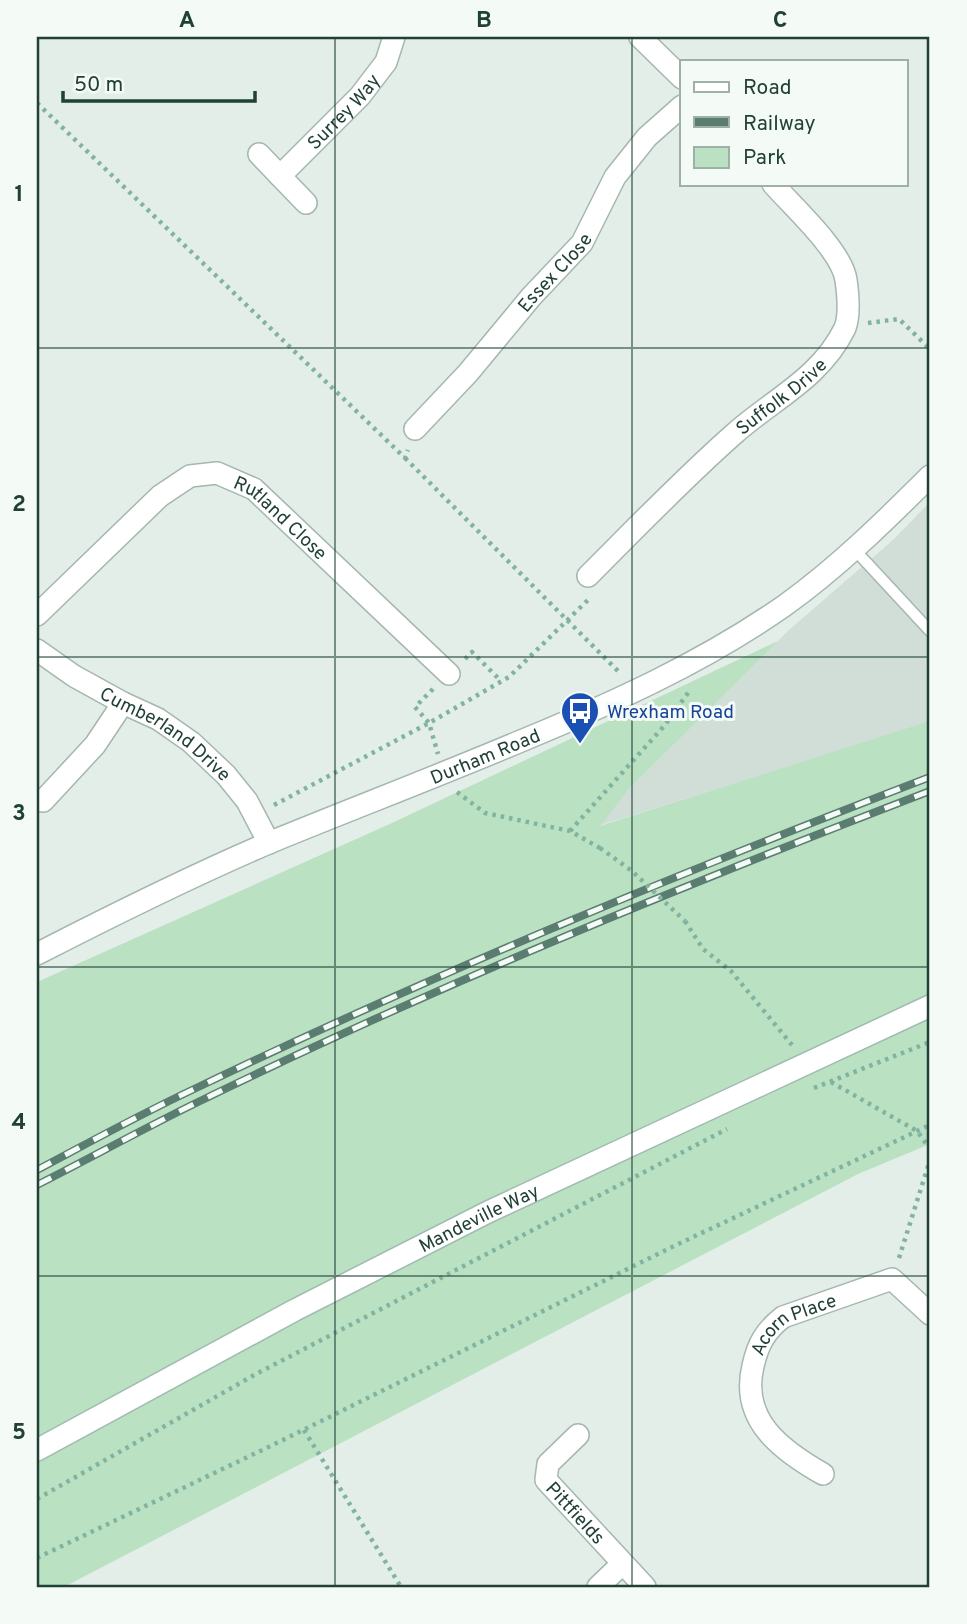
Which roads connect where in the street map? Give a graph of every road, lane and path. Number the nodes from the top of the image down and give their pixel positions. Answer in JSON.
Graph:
{"nodes":[{"id":1,"x":394,"y":37,"type":"edge"},
{"id":2,"x":639,"y":37,"type":"edge"},
{"id":3,"x":680,"y":76,"type":"edge"},
{"id":4,"x":37,"y":103,"type":"edge"},
{"id":5,"x":680,"y":108,"type":"edge"},
{"id":6,"x":259,"y":154,"type":"dead end"},
{"id":7,"x":280,"y":176,"type":"junction"},
{"id":8,"x":774,"y":186,"type":"edge"},
{"id":9,"x":306,"y":203,"type":"dead end"},
{"id":10,"x":846,"y":326,"type":"junction"},
{"id":11,"x":930,"y":349,"type":"edge"},
{"id":12,"x":415,"y":429,"type":"joint"},
{"id":13,"x":405,"y":458,"type":"junction"},
{"id":14,"x":930,"y":476,"type":"edge"},
{"id":15,"x":854,"y":549,"type":"junction"},
{"id":16,"x":588,"y":576,"type":"dead end"},
{"id":17,"x":37,"y":615,"type":"edge"},
{"id":18,"x":568,"y":621,"type":"junction"},
{"id":19,"x":930,"y":631,"type":"edge"},
{"id":20,"x":37,"y":650,"type":"edge"},
{"id":21,"x":449,"y":674,"type":"junction"},
{"id":22,"x":697,"y":680,"type":"dead end"},
{"id":23,"x":501,"y":681,"type":"junction"},
{"id":24,"x":638,"y":691,"type":"junction"},
{"id":25,"x":123,"y":704,"type":"junction"},
{"id":26,"x":429,"y":723,"type":"junction"},
{"id":27,"x":443,"y":774,"type":"junction"},
{"id":28,"x":43,"y":800,"type":"dead end"},
{"id":29,"x":254,"y":816,"type":"junction"},
{"id":30,"x":570,"y":831,"type":"junction"},
{"id":31,"x":269,"y":843,"type":"junction"},
{"id":32,"x":37,"y":954,"type":"edge"},
{"id":33,"x":930,"y":1006,"type":"edge"},
{"id":34,"x":930,"y":1042,"type":"edge"},
{"id":35,"x":806,"y":1063,"type":"junction"},
{"id":36,"x":831,"y":1082,"type":"junction"},
{"id":37,"x":808,"y":1090,"type":"dead end"},
{"id":38,"x":736,"y":1124,"type":"dead end"},
{"id":39,"x":930,"y":1125,"type":"edge"},
{"id":40,"x":917,"y":1131,"type":"junction"},
{"id":41,"x":930,"y":1149,"type":"edge"},
{"id":42,"x":930,"y":1160,"type":"edge"},
{"id":43,"x":892,"y":1279,"type":"junction"},
{"id":44,"x":930,"y":1314,"type":"edge"},
{"id":45,"x":304,"y":1430,"type":"junction"},
{"id":46,"x":578,"y":1436,"type":"dead end"},
{"id":47,"x":37,"y":1450,"type":"edge"},
{"id":48,"x":823,"y":1474,"type":"dead end"},
{"id":49,"x":37,"y":1499,"type":"edge"},
{"id":50,"x":37,"y":1558,"type":"edge"},
{"id":51,"x":622,"y":1564,"type":"junction"},
{"id":52,"x":401,"y":1587,"type":"edge"},
{"id":53,"x":598,"y":1587,"type":"edge"},
{"id":54,"x":645,"y":1587,"type":"edge"}],
"edges":[{"from":1,"to":7,"type":"street","name":"Surrey Way"},
{"from":2,"to":3,"type":"street"},
{"from":4,"to":13,"type":"path"},
{"from":5,"to":12,"type":"street","name":"Essex Close"},
{"from":6,"to":7,"type":"street"},
{"from":7,"to":9,"type":"street"},
{"from":8,"to":10,"type":"street"},
{"from":10,"to":11,"type":"path"},
{"from":10,"to":16,"type":"street","name":"Suffolk Drive"},
{"from":12,"to":13,"type":"path"},
{"from":13,"to":18,"type":"path"},
{"from":14,"to":15,"type":"street","name":"Durham Road"},
{"from":15,"to":19,"type":"lane"},
{"from":15,"to":24,"type":"street","name":"Durham Road"},
{"from":17,"to":21,"type":"street","name":"Rutland Close"},
{"from":18,"to":23,"type":"path"},
{"from":18,"to":24,"type":"path"},
{"from":20,"to":25,"type":"street","name":"Cumberland Drive"},
{"from":21,"to":23,"type":"path"},
{"from":21,"to":26,"type":"path"},
{"from":22,"to":30,"type":"path"},
{"from":23,"to":26,"type":"path"},
{"from":24,"to":27,"type":"street","name":"Durham Road"},
{"from":25,"to":28,"type":"street"},
{"from":25,"to":29,"type":"street","name":"Cumberland Drive"},
{"from":26,"to":27,"type":"path"},
{"from":26,"to":29,"type":"path"},
{"from":27,"to":30,"type":"path"},
{"from":27,"to":31,"type":"street","name":"Durham Road"},
{"from":29,"to":31,"type":"street","name":"Cumberland Drive"},
{"from":30,"to":35,"type":"path","bridge":true},
{"from":31,"to":32,"type":"street","name":"Durham Road"},
{"from":33,"to":35,"type":"street","name":"Mandeville Way"},
{"from":34,"to":36,"type":"path"},
{"from":35,"to":36,"type":"path"},
{"from":35,"to":47,"type":"street","name":"Mandeville Way"},
{"from":36,"to":37,"type":"path"},
{"from":36,"to":40,"type":"path"},
{"from":38,"to":49,"type":"path"},
{"from":39,"to":40,"type":"path"},
{"from":40,"to":41,"type":"path"},
{"from":40,"to":45,"type":"path"},
{"from":42,"to":43,"type":"path"},
{"from":43,"to":44,"type":"street"},
{"from":43,"to":48,"type":"street","name":"Acorn Place"},
{"from":45,"to":50,"type":"path"},
{"from":45,"to":52,"type":"path"},
{"from":46,"to":51,"type":"street","name":"Pittfields"},
{"from":51,"to":53,"type":"street"},
{"from":51,"to":54,"type":"street","name":"Pittfields"}]}
